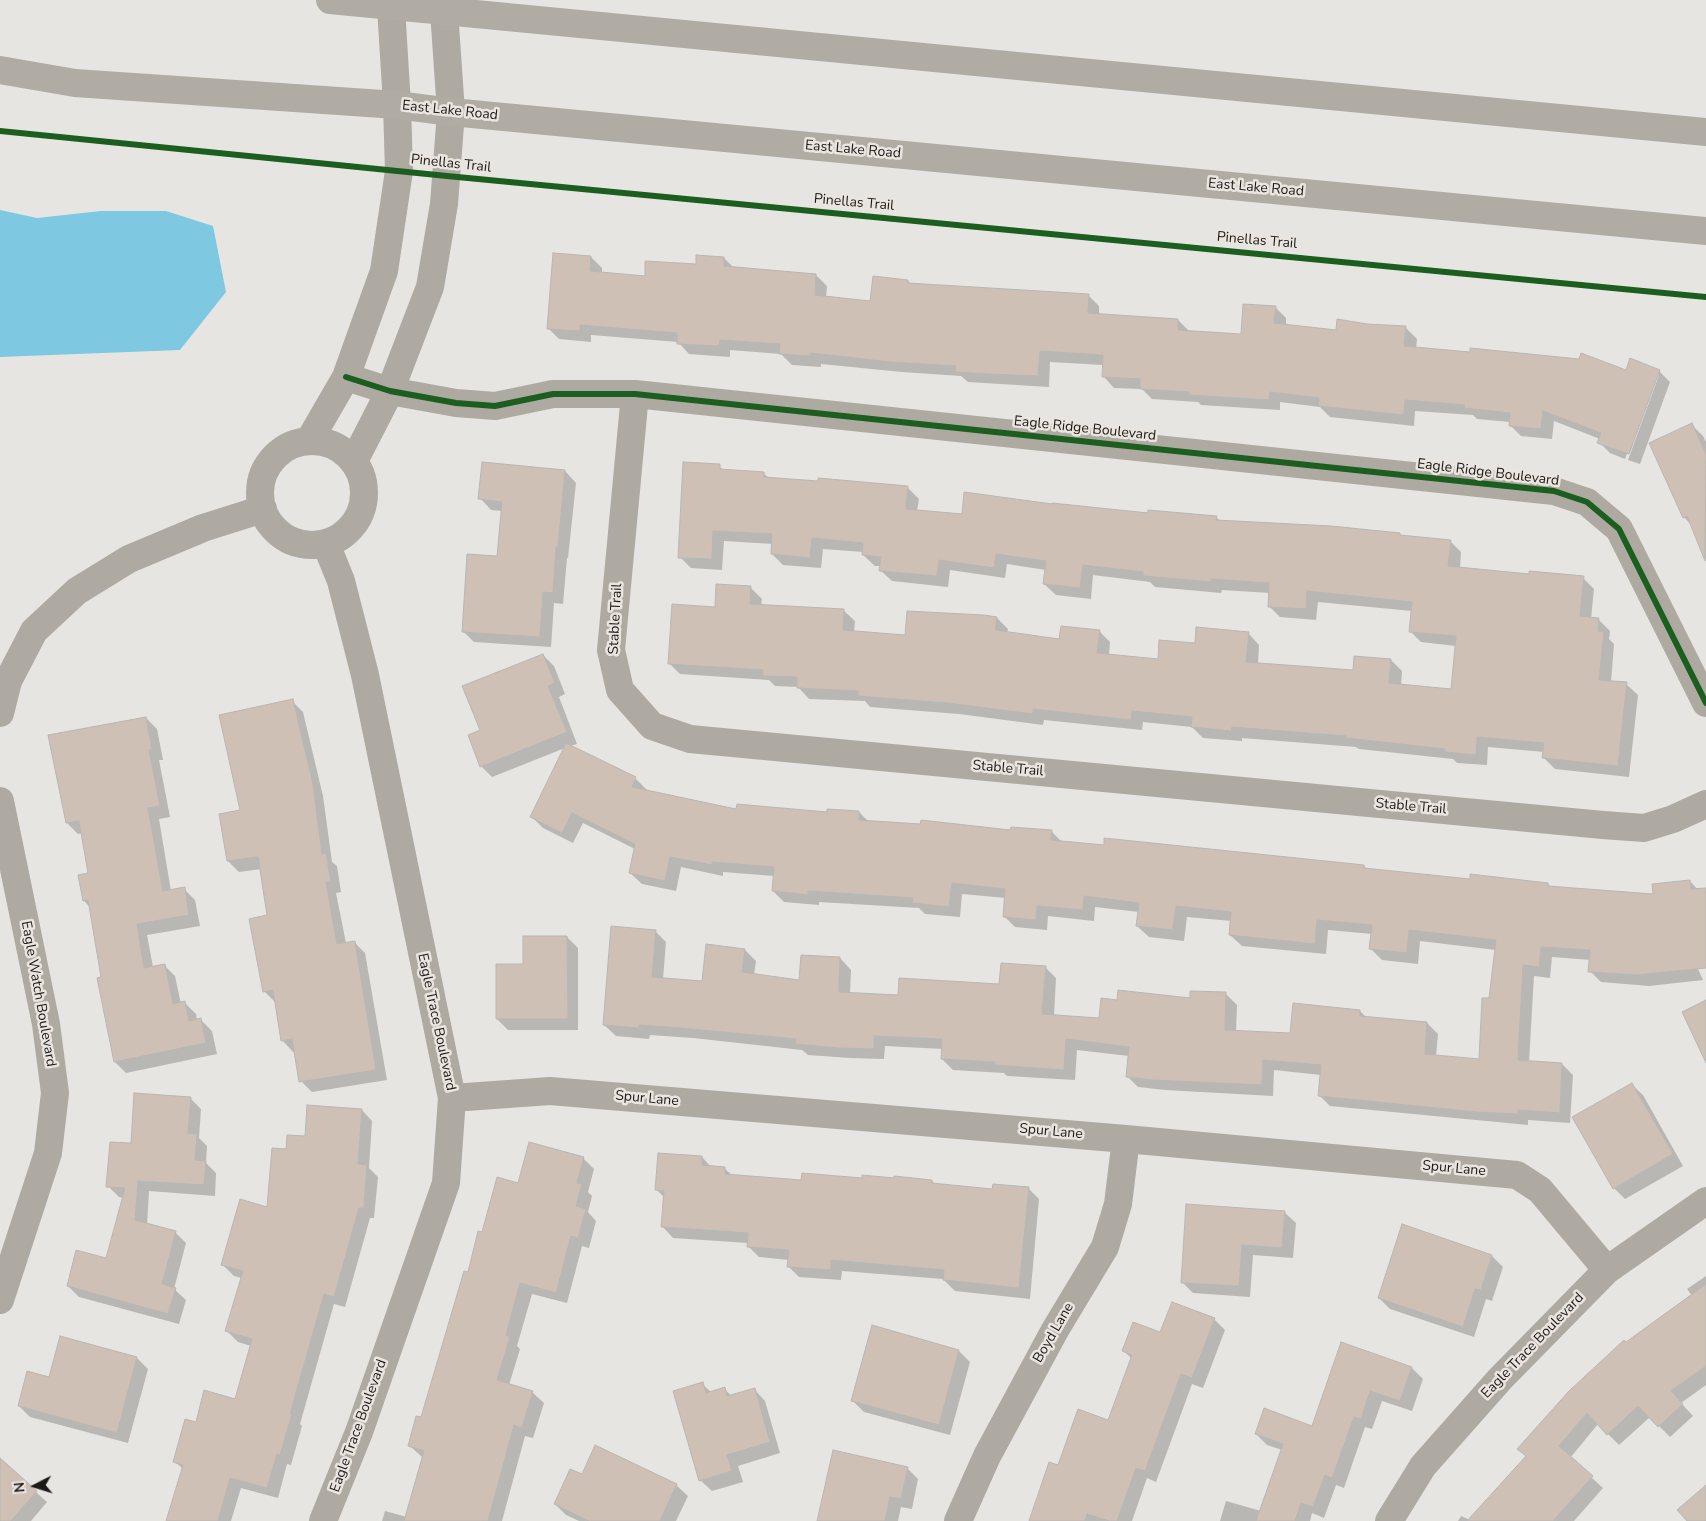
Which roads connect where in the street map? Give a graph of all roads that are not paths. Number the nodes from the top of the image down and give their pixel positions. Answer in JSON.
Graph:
{"nodes":[{"id":1,"x":330,"y":0,"type":"edge"},
{"id":2,"x":390,"y":7,"type":"junction"},
{"id":3,"x":444,"y":12,"type":"junction"},
{"id":4,"x":0,"y":70,"type":"edge"},
{"id":5,"x":397,"y":105,"type":"junction"},
{"id":6,"x":451,"y":112,"type":"junction"},
{"id":7,"x":1706,"y":132,"type":"edge"},
{"id":8,"x":1706,"y":231,"type":"edge"},
{"id":9,"x":346,"y":377,"type":"junction"},
{"id":10,"x":390,"y":391,"type":"junction"},
{"id":11,"x":635,"y":394,"type":"junction"},
{"id":12,"x":310,"y":441,"type":"junction"},
{"id":13,"x":354,"y":461,"type":"junction"},
{"id":14,"x":263,"y":509,"type":"junction"},
{"id":15,"x":326,"y":544,"type":"junction"},
{"id":16,"x":1706,"y":703,"type":"edge"},
{"id":17,"x":0,"y":713,"type":"edge"},
{"id":18,"x":0,"y":801,"type":"edge"},
{"id":19,"x":1706,"y":804,"type":"edge"},
{"id":20,"x":452,"y":1098,"type":"junction"},
{"id":21,"x":1126,"y":1139,"type":"junction"},
{"id":22,"x":1706,"y":1201,"type":"edge"},
{"id":23,"x":1607,"y":1270,"type":"junction"},
{"id":24,"x":0,"y":1300,"type":"edge"},
{"id":25,"x":323,"y":1521,"type":"edge"},
{"id":26,"x":958,"y":1521,"type":"edge"},
{"id":27,"x":1389,"y":1521,"type":"edge"}],
"edges":[{"from":1,"to":2,"type":"main road"},
{"from":2,"to":3,"type":"main road"},
{"from":2,"to":5,"type":"street"},
{"from":3,"to":6,"type":"street"},
{"from":3,"to":7,"type":"main road"},
{"from":4,"to":5,"type":"main road","name":"East Lake Road"},
{"from":5,"to":6,"type":"main road","name":"East Lake Road"},
{"from":5,"to":9,"type":"street"},
{"from":6,"to":8,"type":"main road","name":"East Lake Road"},
{"from":6,"to":10,"type":"street"},
{"from":9,"to":10,"type":"street","name":"Eagle Ridge Boulevard"},
{"from":9,"to":12,"type":"street"},
{"from":10,"to":11,"type":"street","name":"Eagle Ridge Boulevard"},
{"from":10,"to":13,"type":"street"},
{"from":11,"to":16,"type":"street","name":"Eagle Ridge Boulevard"},
{"from":11,"to":19,"type":"street","name":"Stable Trail"},
{"from":12,"to":13,"type":"street"},
{"from":12,"to":14,"type":"street"},
{"from":13,"to":15,"type":"street"},
{"from":14,"to":15,"type":"street"},
{"from":14,"to":17,"type":"street"},
{"from":15,"to":20,"type":"street","name":"Eagle Trace Boulevard"},
{"from":18,"to":24,"type":"street","name":"Eagle Watch Boulevard"},
{"from":20,"to":21,"type":"street","name":"Spur Lane"},
{"from":20,"to":25,"type":"street","name":"Eagle Trace Boulevard"},
{"from":21,"to":23,"type":"street","name":"Spur Lane"},
{"from":21,"to":26,"type":"street","name":"Boyd Lane"},
{"from":22,"to":23,"type":"street","name":"Eagle Trace Boulevard"},
{"from":23,"to":27,"type":"street","name":"Eagle Trace Boulevard"}]}
